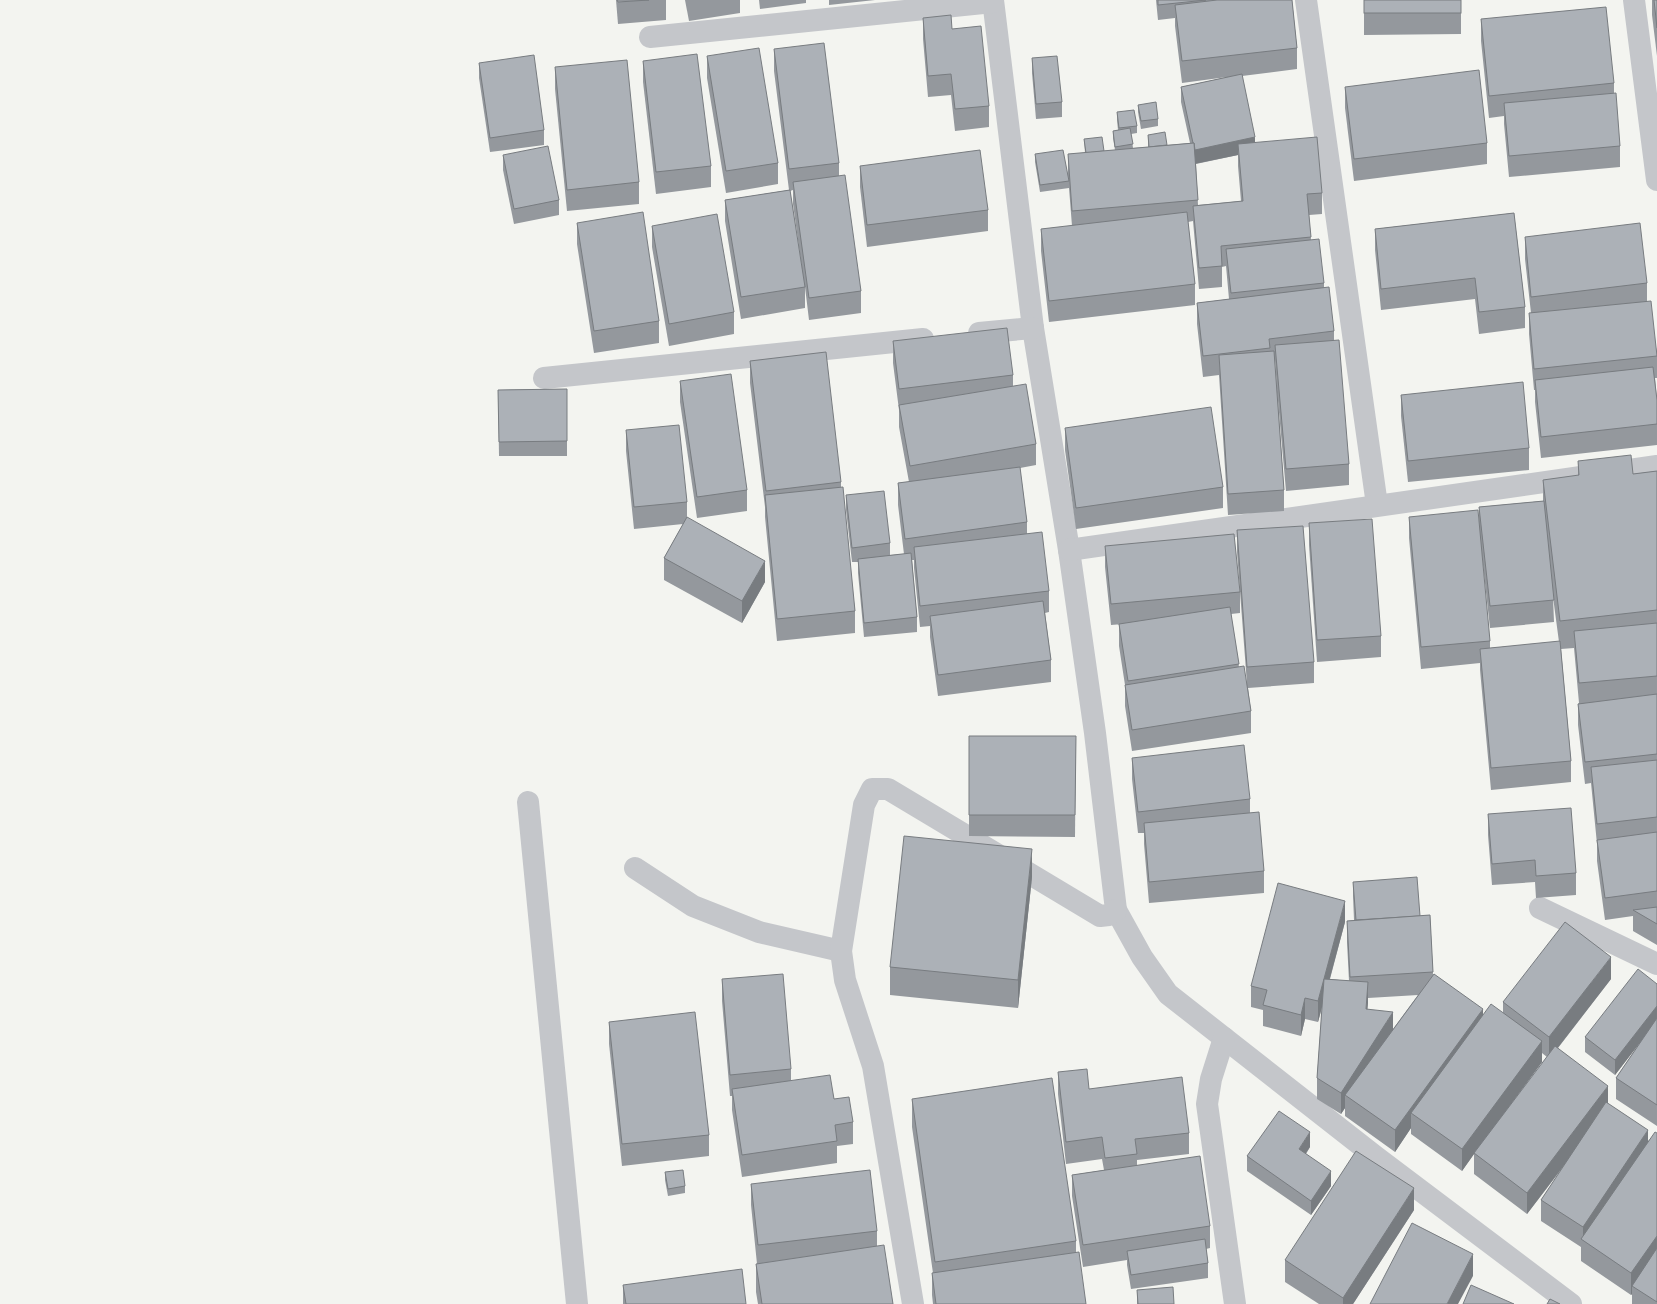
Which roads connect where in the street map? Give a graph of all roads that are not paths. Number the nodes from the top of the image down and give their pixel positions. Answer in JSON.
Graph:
{"nodes":[{"id":1,"x":1306,"y":0,"type":"edge"},
{"id":2,"x":1634,"y":0,"type":"edge"},
{"id":3,"x":993,"y":1,"type":"edge"},
{"id":4,"x":650,"y":37,"type":"dead end"},
{"id":5,"x":1657,"y":180,"type":"edge"},
{"id":6,"x":1033,"y":328,"type":"junction"},
{"id":7,"x":544,"y":378,"type":"dead end"},
{"id":8,"x":1657,"y":466,"type":"edge"},
{"id":9,"x":1377,"y":505,"type":"junction"},
{"id":10,"x":1069,"y":550,"type":"junction"},
{"id":11,"x":528,"y":802,"type":"dead end"},
{"id":12,"x":635,"y":868,"type":"dead end"},
{"id":13,"x":1540,"y":908,"type":"dead end"},
{"id":14,"x":1116,"y":910,"type":"junction"},
{"id":15,"x":841,"y":950,"type":"junction"},
{"id":16,"x":1657,"y":964,"type":"edge"},
{"id":17,"x":1224,"y":1038,"type":"junction"},
{"id":18,"x":577,"y":1304,"type":"edge"},
{"id":19,"x":913,"y":1304,"type":"edge"},
{"id":20,"x":1235,"y":1304,"type":"edge"},
{"id":21,"x":1571,"y":1304,"type":"edge"}],
"edges":[{"from":1,"to":9,"type":"street"},
{"from":2,"to":5,"type":"street"},
{"from":3,"to":4,"type":"street"},
{"from":3,"to":6,"type":"street"},
{"from":6,"to":7,"type":"street"},
{"from":6,"to":10,"type":"street"},
{"from":8,"to":9,"type":"street"},
{"from":9,"to":10,"type":"street"},
{"from":10,"to":14,"type":"street"},
{"from":11,"to":18,"type":"street"},
{"from":12,"to":15,"type":"street"},
{"from":13,"to":16,"type":"street"},
{"from":14,"to":15,"type":"street"},
{"from":14,"to":17,"type":"street"},
{"from":15,"to":19,"type":"street"},
{"from":17,"to":20,"type":"street"},
{"from":17,"to":21,"type":"street"}]}
